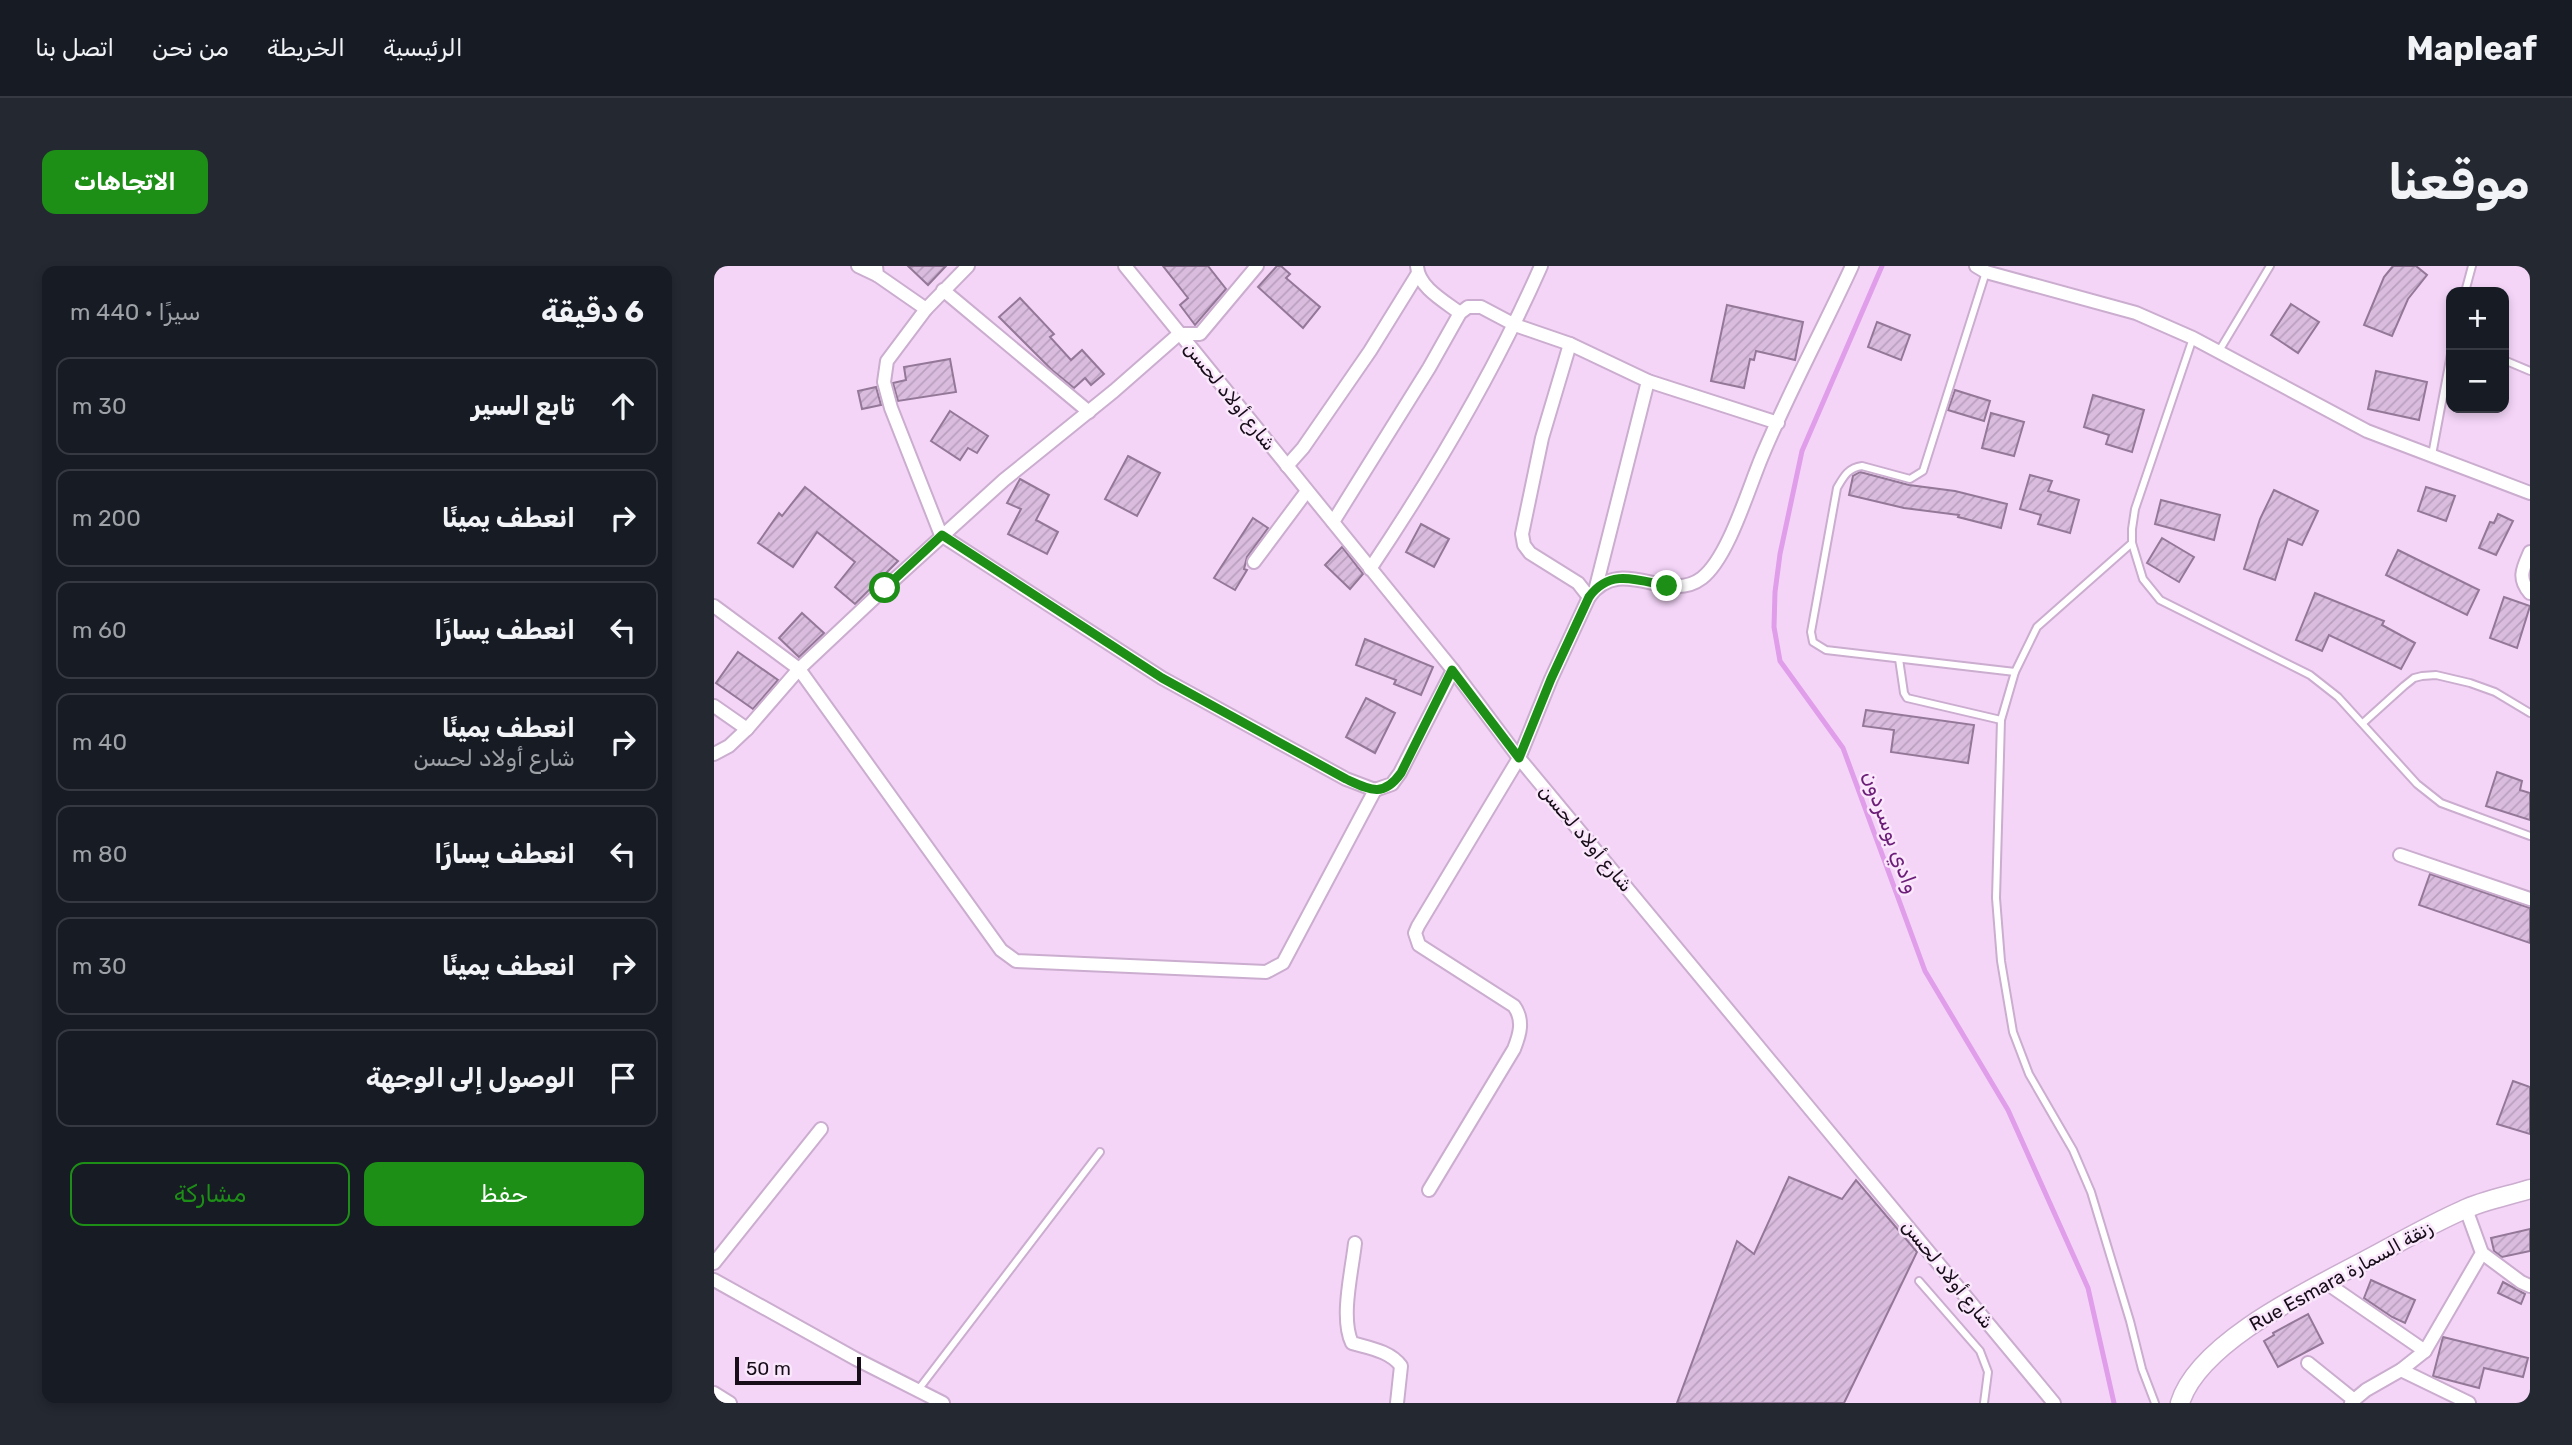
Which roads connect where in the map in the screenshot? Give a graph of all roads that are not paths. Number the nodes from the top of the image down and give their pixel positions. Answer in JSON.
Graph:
{"nodes":[{"id":1,"x":858,"y":266,"type":"edge"},
{"id":2,"x":968,"y":266,"type":"edge"},
{"id":3,"x":1125,"y":266,"type":"edge"},
{"id":4,"x":1256,"y":266,"type":"edge"},
{"id":5,"x":1541,"y":266,"type":"edge"},
{"id":6,"x":1852,"y":266,"type":"edge"},
{"id":7,"x":2270,"y":266,"type":"edge"},
{"id":8,"x":2472,"y":266,"type":"edge"},
{"id":9,"x":1981,"y":269,"type":"edge"},
{"id":10,"x":877,"y":270,"type":"edge"},
{"id":11,"x":1417,"y":271,"type":"edge"},
{"id":12,"x":2466,"y":287,"type":"edge"},
{"id":13,"x":943,"y":290,"type":"junction"},
{"id":14,"x":926,"y":309,"type":"junction"},
{"id":15,"x":1460,"y":313,"type":"junction"},
{"id":16,"x":1515,"y":325,"type":"junction"},
{"id":17,"x":1180,"y":334,"type":"junction"},
{"id":18,"x":2193,"y":338,"type":"junction"},
{"id":19,"x":1570,"y":344,"type":"junction"},
{"id":20,"x":2218,"y":352,"type":"junction"},
{"id":21,"x":2509,"y":362,"type":"edge"},
{"id":22,"x":2530,"y":371,"type":"edge"},
{"id":23,"x":1648,"y":381,"type":"junction"},
{"id":24,"x":2446,"y":381,"type":"edge"},
{"id":25,"x":1089,"y":412,"type":"junction"},
{"id":26,"x":1778,"y":423,"type":"junction"},
{"id":27,"x":2432,"y":456,"type":"junction"},
{"id":28,"x":1287,"y":466,"type":"junction"},
{"id":29,"x":1307,"y":491,"type":"junction"},
{"id":30,"x":2530,"y":493,"type":"edge"},
{"id":31,"x":1333,"y":522,"type":"junction"},
{"id":32,"x":942,"y":535,"type":"junction"},
{"id":33,"x":2132,"y":543,"type":"junction"},
{"id":34,"x":2530,"y":552,"type":"edge"},
{"id":35,"x":1254,"y":562,"type":"dead end"},
{"id":36,"x":1370,"y":569,"type":"junction"},
{"id":37,"x":1592,"y":592,"type":"junction"},
{"id":38,"x":2530,"y":593,"type":"edge"},
{"id":39,"x":714,"y":606,"type":"edge"},
{"id":40,"x":1899,"y":659,"type":"junction"},
{"id":41,"x":800,"y":669,"type":"junction"},
{"id":42,"x":1452,"y":670,"type":"junction"},
{"id":43,"x":2015,"y":672,"type":"junction"},
{"id":44,"x":714,"y":706,"type":"edge"},
{"id":45,"x":2530,"y":713,"type":"edge"},
{"id":46,"x":2001,"y":720,"type":"junction"},
{"id":47,"x":2363,"y":723,"type":"junction"},
{"id":48,"x":747,"y":729,"type":"junction"},
{"id":49,"x":714,"y":754,"type":"edge"},
{"id":50,"x":1519,"y":758,"type":"junction"},
{"id":51,"x":1375,"y":790,"type":"junction"},
{"id":52,"x":2530,"y":836,"type":"edge"},
{"id":53,"x":2400,"y":855,"type":"dead end"},
{"id":54,"x":2530,"y":899,"type":"edge"},
{"id":55,"x":821,"y":1129,"type":"dead end"},
{"id":56,"x":1100,"y":1152,"type":"dead end"},
{"id":57,"x":2530,"y":1189,"type":"edge"},
{"id":58,"x":1429,"y":1190,"type":"dead end"},
{"id":59,"x":2466,"y":1209,"type":"junction"},
{"id":60,"x":1355,"y":1243,"type":"dead end"},
{"id":61,"x":2482,"y":1253,"type":"junction"},
{"id":62,"x":714,"y":1263,"type":"edge"},
{"id":63,"x":714,"y":1280,"type":"edge"},
{"id":64,"x":1919,"y":1281,"type":"dead end"},
{"id":65,"x":2325,"y":1282,"type":"junction"},
{"id":66,"x":2530,"y":1286,"type":"edge"},
{"id":67,"x":2425,"y":1351,"type":"junction"},
{"id":68,"x":2308,"y":1363,"type":"dead end"},
{"id":69,"x":2401,"y":1370,"type":"junction"},
{"id":70,"x":918,"y":1390,"type":"junction"},
{"id":71,"x":714,"y":1393,"type":"edge"},
{"id":72,"x":2353,"y":1402,"type":"edge"},
{"id":73,"x":730,"y":1403,"type":"edge"},
{"id":74,"x":943,"y":1403,"type":"edge"},
{"id":75,"x":1397,"y":1403,"type":"edge"},
{"id":76,"x":1984,"y":1403,"type":"edge"},
{"id":77,"x":2054,"y":1403,"type":"edge"},
{"id":78,"x":2155,"y":1403,"type":"edge"},
{"id":79,"x":2180,"y":1403,"type":"edge"},
{"id":80,"x":2469,"y":1403,"type":"edge"}],
"edges":[{"from":1,"to":10,"type":"street"},
{"from":2,"to":13,"type":"street"},
{"from":3,"to":17,"type":"street","name":"شارع أولاد لحسن"},
{"from":4,"to":17,"type":"street"},
{"from":5,"to":16,"type":"street"},
{"from":6,"to":26,"type":"street"},
{"from":7,"to":20,"type":"lane"},
{"from":8,"to":12,"type":"lane"},
{"from":9,"to":18,"type":"street"},
{"from":9,"to":40,"type":"lane"},
{"from":10,"to":14,"type":"street"},
{"from":11,"to":15,"type":"street"},
{"from":11,"to":28,"type":"street"},
{"from":13,"to":14,"type":"street"},
{"from":13,"to":25,"type":"street"},
{"from":14,"to":32,"type":"street"},
{"from":15,"to":16,"type":"street"},
{"from":15,"to":31,"type":"street"},
{"from":16,"to":19,"type":"street"},
{"from":16,"to":36,"type":"street"},
{"from":17,"to":25,"type":"street"},
{"from":17,"to":28,"type":"street","name":"شارع أولاد لحسن"},
{"from":18,"to":20,"type":"street"},
{"from":18,"to":33,"type":"lane"},
{"from":19,"to":23,"type":"street"},
{"from":19,"to":37,"type":"street"},
{"from":20,"to":27,"type":"street"},
{"from":21,"to":22,"type":"lane"},
{"from":23,"to":26,"type":"street"},
{"from":23,"to":37,"type":"street"},
{"from":24,"to":27,"type":"lane"},
{"from":25,"to":32,"type":"street"},
{"from":26,"to":37,"type":"street"},
{"from":27,"to":30,"type":"street"},
{"from":28,"to":29,"type":"street","name":"شارع أولاد لحسن"},
{"from":29,"to":31,"type":"street","name":"شارع أولاد لحسن"},
{"from":29,"to":35,"type":"street"},
{"from":31,"to":36,"type":"street","name":"شارع أولاد لحسن"},
{"from":32,"to":41,"type":"street"},
{"from":32,"to":51,"type":"street"},
{"from":33,"to":43,"type":"lane"},
{"from":33,"to":47,"type":"lane"},
{"from":34,"to":38,"type":"street"},
{"from":36,"to":42,"type":"street","name":"شارع أولاد لحسن"},
{"from":37,"to":50,"type":"street"},
{"from":39,"to":41,"type":"street"},
{"from":40,"to":43,"type":"lane"},
{"from":40,"to":46,"type":"lane"},
{"from":41,"to":48,"type":"street"},
{"from":41,"to":51,"type":"street"},
{"from":42,"to":50,"type":"street","name":"شارع أولاد لحسن"},
{"from":42,"to":51,"type":"street"},
{"from":43,"to":46,"type":"lane"},
{"from":44,"to":48,"type":"street"},
{"from":45,"to":47,"type":"lane"},
{"from":46,"to":78,"type":"lane"},
{"from":47,"to":52,"type":"lane"},
{"from":48,"to":49,"type":"street"},
{"from":50,"to":58,"type":"street"},
{"from":50,"to":77,"type":"street","name":"شارع أولاد لحسن"},
{"from":53,"to":54,"type":"street"},
{"from":55,"to":62,"type":"street"},
{"from":56,"to":70,"type":"lane"},
{"from":57,"to":59,"type":"street","name":"Rue Esmara زنقة السمارة"},
{"from":59,"to":61,"type":"street"},
{"from":59,"to":65,"type":"street","name":"Rue Esmara زنقة السمارة"},
{"from":60,"to":75,"type":"street"},
{"from":61,"to":66,"type":"street"},
{"from":61,"to":67,"type":"street"},
{"from":63,"to":70,"type":"street"},
{"from":64,"to":76,"type":"lane"},
{"from":65,"to":67,"type":"street"},
{"from":65,"to":79,"type":"street","name":"Rue Esmara زنقة السمارة"},
{"from":67,"to":69,"type":"street"},
{"from":68,"to":72,"type":"street"},
{"from":69,"to":72,"type":"street"},
{"from":69,"to":80,"type":"street"},
{"from":70,"to":74,"type":"street"},
{"from":71,"to":73,"type":"street"}]}
